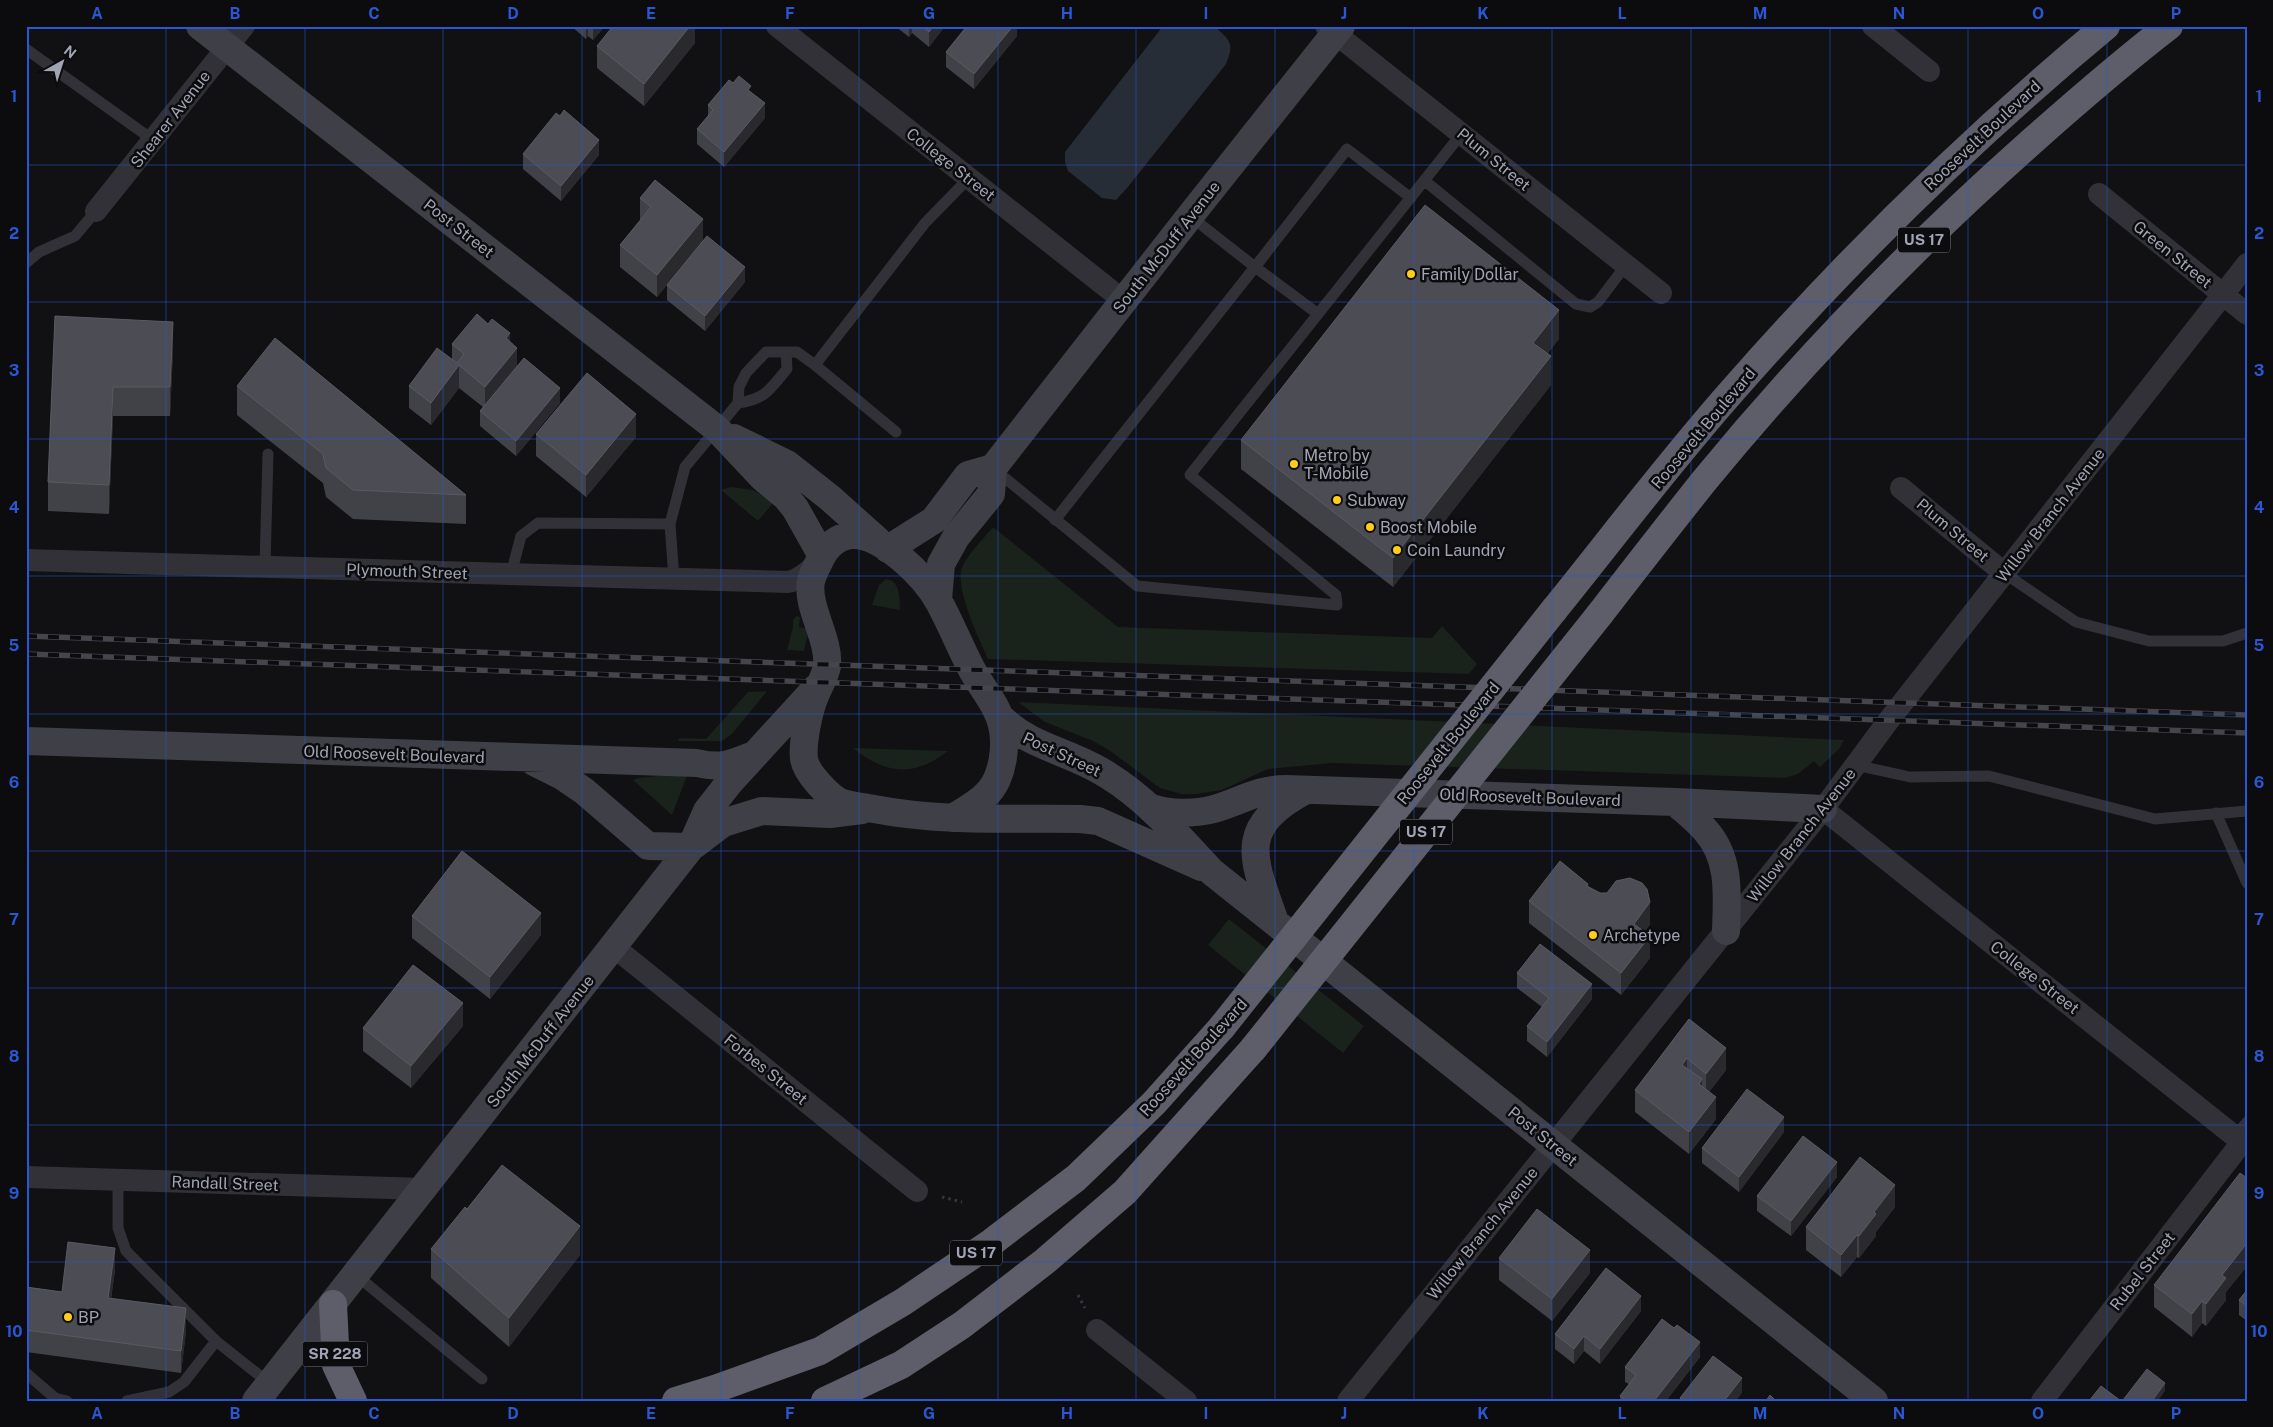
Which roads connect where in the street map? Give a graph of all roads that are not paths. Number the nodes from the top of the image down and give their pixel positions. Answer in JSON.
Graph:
{"nodes":[{"id":1,"x":200,"y":26,"type":"edge"},
{"id":2,"x":244,"y":26,"type":"edge"},
{"id":3,"x":777,"y":26,"type":"edge"},
{"id":4,"x":1873,"y":26,"type":"edge"},
{"id":5,"x":2106,"y":26,"type":"edge"},
{"id":6,"x":2169,"y":26,"type":"edge"},
{"id":7,"x":1334,"y":29,"type":"edge"},
{"id":8,"x":227,"y":48,"type":"junction"},
{"id":9,"x":26,"y":49,"type":"edge"},
{"id":10,"x":1929,"y":71,"type":"dead end"},
{"id":11,"x":1462,"y":133,"type":"junction"},
{"id":12,"x":153,"y":140,"type":"junction"},
{"id":13,"x":969,"y":178,"type":"junction"},
{"id":14,"x":1425,"y":181,"type":"junction"},
{"id":15,"x":2099,"y":194,"type":"dead end"},
{"id":16,"x":1411,"y":198,"type":"junction"},
{"id":17,"x":96,"y":212,"type":"joint"},
{"id":18,"x":1190,"y":216,"type":"junction"},
{"id":19,"x":26,"y":263,"type":"edge"},
{"id":20,"x":2247,"y":264,"type":"edge"},
{"id":21,"x":1626,"y":265,"type":"junction"},
{"id":22,"x":1256,"y":267,"type":"junction"},
{"id":23,"x":1661,"y":293,"type":"dead end"},
{"id":24,"x":2222,"y":295,"type":"junction"},
{"id":25,"x":1124,"y":301,"type":"junction"},
{"id":26,"x":1318,"y":314,"type":"junction"},
{"id":27,"x":2247,"y":314,"type":"edge"},
{"id":28,"x":786,"y":352,"type":"junction"},
{"id":29,"x":815,"y":365,"type":"junction"},
{"id":30,"x":738,"y":403,"type":"junction"},
{"id":31,"x":717,"y":429,"type":"junction"},
{"id":32,"x":896,"y":432,"type":"dead end"},
{"id":33,"x":268,"y":454,"type":"dead end"},
{"id":34,"x":993,"y":468,"type":"junction"},
{"id":35,"x":1902,"y":488,"type":"dead end"},
{"id":36,"x":1055,"y":520,"type":"junction"},
{"id":37,"x":670,"y":524,"type":"junction"},
{"id":38,"x":884,"y":546,"type":"junction"},
{"id":39,"x":820,"y":559,"type":"junction"},
{"id":40,"x":26,"y":560,"type":"edge"},
{"id":41,"x":265,"y":566,"type":"junction"},
{"id":42,"x":2004,"y":573,"type":"junction"},
{"id":43,"x":511,"y":574,"type":"junction"},
{"id":44,"x":674,"y":579,"type":"junction"},
{"id":45,"x":788,"y":582,"type":"junction"},
{"id":46,"x":938,"y":600,"type":"junction"},
{"id":47,"x":815,"y":612,"type":"junction"},
{"id":48,"x":2247,"y":633,"type":"edge"},
{"id":49,"x":822,"y":683,"type":"junction"},
{"id":50,"x":1000,"y":717,"type":"junction"},
{"id":51,"x":26,"y":741,"type":"edge"},
{"id":52,"x":758,"y":753,"type":"junction"},
{"id":53,"x":526,"y":758,"type":"junction"},
{"id":54,"x":1855,"y":765,"type":"junction"},
{"id":55,"x":1306,"y":790,"type":"junction"},
{"id":56,"x":1675,"y":802,"type":"junction"},
{"id":57,"x":1152,"y":808,"type":"junction"},
{"id":58,"x":874,"y":809,"type":"junction"},
{"id":59,"x":1823,"y":809,"type":"junction"},
{"id":60,"x":2247,"y":811,"type":"edge"},
{"id":61,"x":2216,"y":813,"type":"junction"},
{"id":62,"x":953,"y":818,"type":"junction"},
{"id":63,"x":691,"y":847,"type":"junction"},
{"id":64,"x":1212,"y":872,"type":"junction"},
{"id":65,"x":2247,"y":883,"type":"edge"},
{"id":66,"x":1275,"y":922,"type":"junction"},
{"id":67,"x":1726,"y":931,"type":"junction"},
{"id":68,"x":614,"y":947,"type":"junction"},
{"id":69,"x":2243,"y":1137,"type":"edge"},
{"id":70,"x":1553,"y":1144,"type":"junction"},
{"id":71,"x":26,"y":1177,"type":"edge"},
{"id":72,"x":118,"y":1180,"type":"junction"},
{"id":73,"x":424,"y":1189,"type":"junction"},
{"id":74,"x":917,"y":1191,"type":"dead end"},
{"id":75,"x":356,"y":1275,"type":"junction"},
{"id":76,"x":333,"y":1304,"type":"junction"},
{"id":77,"x":1096,"y":1330,"type":"dead end"},
{"id":78,"x":216,"y":1341,"type":"junction"},
{"id":79,"x":26,"y":1373,"type":"edge"},
{"id":80,"x":482,"y":1379,"type":"dead end"},
{"id":81,"x":263,"y":1392,"type":"edge"},
{"id":82,"x":67,"y":1401,"type":"edge"},
{"id":83,"x":128,"y":1401,"type":"edge"},
{"id":84,"x":353,"y":1401,"type":"edge"},
{"id":85,"x":676,"y":1401,"type":"edge"},
{"id":86,"x":825,"y":1401,"type":"edge"},
{"id":87,"x":1186,"y":1401,"type":"edge"},
{"id":88,"x":1348,"y":1401,"type":"edge"},
{"id":89,"x":1874,"y":1401,"type":"edge"},
{"id":90,"x":2042,"y":1401,"type":"edge"}],
"edges":[{"from":1,"to":8,"type":"main road","name":"Post Street"},
{"from":2,"to":8,"type":"street","name":"Shearer Avenue"},
{"from":3,"to":13,"type":"street","name":"College Street"},
{"from":4,"to":10,"type":"street"},
{"from":5,"to":85,"type":"highway","name":"Roosevelt Boulevard","number":"US 17","bridge":true},
{"from":6,"to":86,"type":"highway","number":"US 17","bridge":true},
{"from":7,"to":11,"type":"street","name":"Plum Street"},
{"from":7,"to":18,"type":"main road","name":"South McDuff Avenue"},
{"from":8,"to":12,"type":"street","name":"Shearer Avenue"},
{"from":8,"to":31,"type":"main road","name":"Post Street"},
{"from":9,"to":12,"type":"lane"},
{"from":11,"to":14,"type":"lane"},
{"from":11,"to":21,"type":"street","name":"Plum Street"},
{"from":12,"to":17,"type":"street","name":"Shearer Avenue"},
{"from":13,"to":25,"type":"street","name":"College Street"},
{"from":13,"to":29,"type":"lane"},
{"from":14,"to":16,"type":"lane"},
{"from":14,"to":21,"type":"lane"},
{"from":15,"to":24,"type":"street","name":"Green Street"},
{"from":16,"to":22,"type":"lane"},
{"from":16,"to":26,"type":"lane"},
{"from":17,"to":19,"type":"lane"},
{"from":18,"to":22,"type":"lane"},
{"from":18,"to":25,"type":"main road","name":"South McDuff Avenue"},
{"from":20,"to":24,"type":"street","name":"Willow Branch Avenue"},
{"from":21,"to":23,"type":"street","name":"Plum Street"},
{"from":22,"to":26,"type":"lane"},
{"from":22,"to":36,"type":"lane"},
{"from":24,"to":27,"type":"street","name":"Green Street"},
{"from":24,"to":42,"type":"street","name":"Willow Branch Avenue"},
{"from":25,"to":34,"type":"main road","name":"South McDuff Avenue"},
{"from":26,"to":36,"type":"lane"},
{"from":28,"to":29,"type":"lane"},
{"from":28,"to":30,"type":"lane"},
{"from":28,"to":30,"type":"lane"},
{"from":29,"to":32,"type":"lane"},
{"from":30,"to":31,"type":"lane"},
{"from":31,"to":37,"type":"lane"},
{"from":31,"to":38,"type":"main road","name":"Post Street"},
{"from":31,"to":39,"type":"main road","name":"Post Street"},
{"from":33,"to":41,"type":"lane"},
{"from":34,"to":36,"type":"lane"},
{"from":34,"to":38,"type":"main road"},
{"from":34,"to":46,"type":"main road"},
{"from":35,"to":42,"type":"street","name":"Plum Street"},
{"from":37,"to":43,"type":"lane"},
{"from":37,"to":44,"type":"lane"},
{"from":38,"to":39,"type":"main road"},
{"from":38,"to":46,"type":"main road","name":"Post Street"},
{"from":39,"to":45,"type":"street"},
{"from":39,"to":47,"type":"main road"},
{"from":40,"to":41,"type":"street","name":"Plymouth Street"},
{"from":41,"to":43,"type":"street","name":"Plymouth Street"},
{"from":42,"to":48,"type":"lane"},
{"from":42,"to":54,"type":"street","name":"Willow Branch Avenue"},
{"from":43,"to":44,"type":"street","name":"Plymouth Street"},
{"from":44,"to":45,"type":"street","name":"Plymouth Street"},
{"from":45,"to":47,"type":"street"},
{"from":46,"to":50,"type":"main road","name":"Post Street"},
{"from":47,"to":49,"type":"main road"},
{"from":49,"to":52,"type":"main road","name":"South McDuff Avenue"},
{"from":49,"to":58,"type":"main road"},
{"from":50,"to":57,"type":"main road","name":"Post Street"},
{"from":50,"to":62,"type":"main road"},
{"from":51,"to":53,"type":"main road","name":"Old Roosevelt Boulevard"},
{"from":52,"to":53,"type":"main road","name":"Old Roosevelt Boulevard"},
{"from":52,"to":63,"type":"main road","name":"South McDuff Avenue"},
{"from":53,"to":63,"type":"main road"},
{"from":54,"to":59,"type":"street","name":"Willow Branch Avenue"},
{"from":54,"to":61,"type":"lane"},
{"from":55,"to":56,"type":"main road","name":"Old Roosevelt Boulevard"},
{"from":55,"to":57,"type":"main road","name":"Old Roosevelt Boulevard"},
{"from":55,"to":66,"type":"main road"},
{"from":56,"to":59,"type":"main road","name":"Old Roosevelt Boulevard"},
{"from":56,"to":67,"type":"main road"},
{"from":57,"to":64,"type":"main road","name":"Post Street"},
{"from":58,"to":62,"type":"main road"},
{"from":58,"to":63,"type":"main road"},
{"from":59,"to":67,"type":"street","name":"Willow Branch Avenue"},
{"from":59,"to":69,"type":"street","name":"College Street"},
{"from":60,"to":61,"type":"lane"},
{"from":61,"to":65,"type":"lane"},
{"from":62,"to":64,"type":"main road","name":"Post Street"},
{"from":63,"to":68,"type":"main road","name":"South McDuff Avenue"},
{"from":64,"to":66,"type":"main road","name":"Post Street"},
{"from":66,"to":70,"type":"main road","name":"Post Street"},
{"from":67,"to":70,"type":"street","name":"Willow Branch Avenue"},
{"from":68,"to":73,"type":"main road","name":"South McDuff Avenue"},
{"from":68,"to":74,"type":"street","name":"Forbes Street"},
{"from":69,"to":90,"type":"street","name":"Rubel Street"},
{"from":70,"to":88,"type":"street","name":"Willow Branch Avenue"},
{"from":70,"to":89,"type":"main road","name":"Post Street"},
{"from":71,"to":72,"type":"street","name":"Randall Street"},
{"from":72,"to":73,"type":"street","name":"Randall Street"},
{"from":72,"to":78,"type":"lane"},
{"from":73,"to":75,"type":"main road","name":"South McDuff Avenue"},
{"from":75,"to":76,"type":"main road","name":"South McDuff Avenue"},
{"from":75,"to":80,"type":"lane"},
{"from":76,"to":81,"type":"main road","name":"South McDuff Avenue"},
{"from":76,"to":84,"type":"highway","number":"SR 228"},
{"from":77,"to":87,"type":"street"},
{"from":78,"to":81,"type":"lane"},
{"from":78,"to":83,"type":"lane"},
{"from":79,"to":82,"type":"lane"}]}
